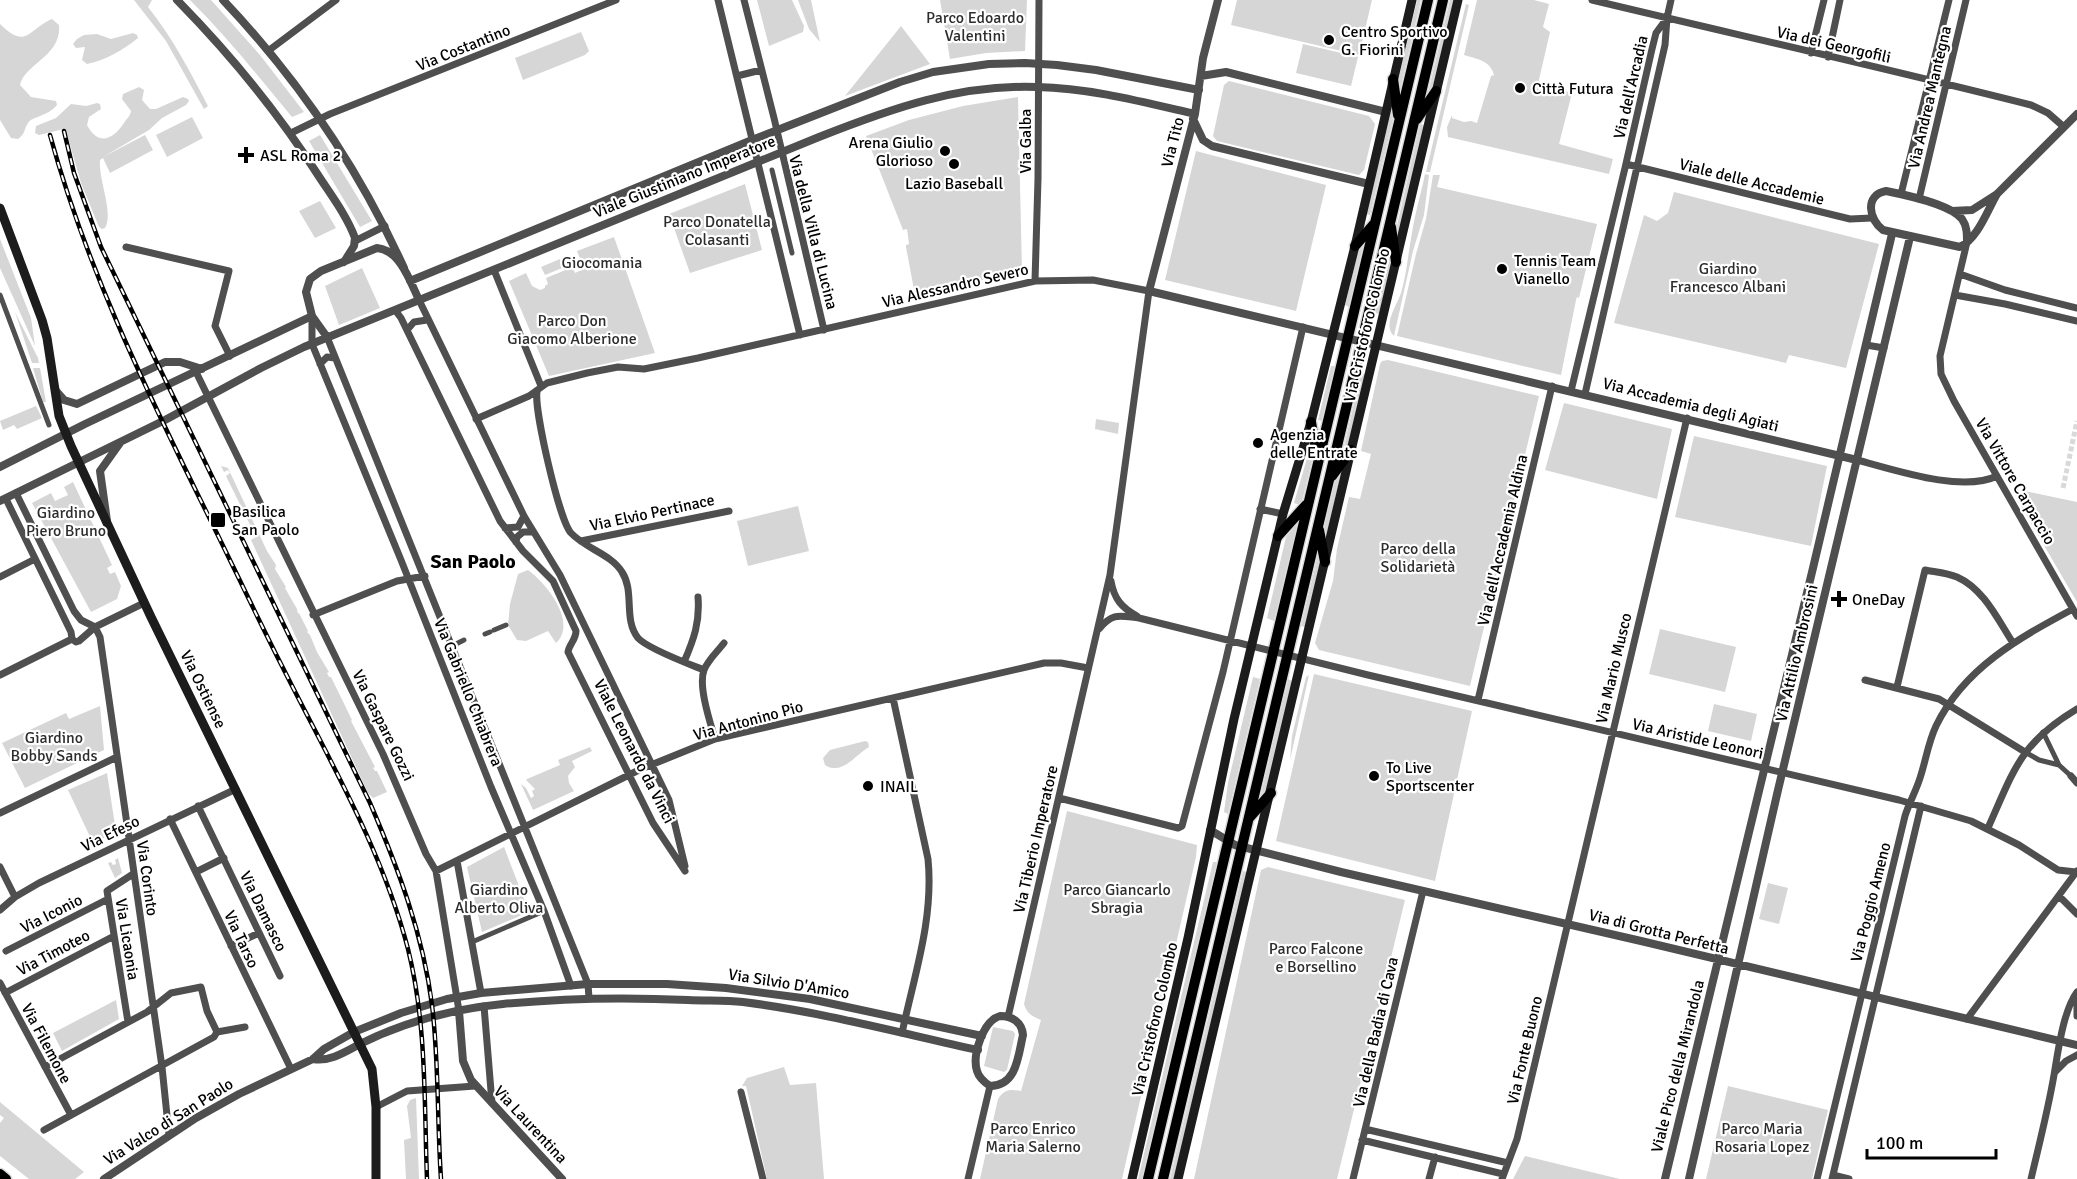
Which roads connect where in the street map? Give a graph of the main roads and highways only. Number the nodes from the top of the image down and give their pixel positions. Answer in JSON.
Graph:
{"nodes":[{"id":1,"x":1412,"y":0,"type":"edge"},
{"id":2,"x":1428,"y":0,"type":"edge"},
{"id":3,"x":1443,"y":0,"type":"edge"},
{"id":4,"x":1458,"y":0,"type":"edge"},
{"id":5,"x":1393,"y":80,"type":"junction"},
{"id":6,"x":1437,"y":91,"type":"junction"},
{"id":7,"x":1398,"y":123,"type":"junction"},
{"id":8,"x":1413,"y":124,"type":"junction"},
{"id":9,"x":0,"y":208,"type":"edge"},
{"id":10,"x":1376,"y":221,"type":"junction"},
{"id":11,"x":1390,"y":221,"type":"junction"},
{"id":12,"x":1354,"y":246,"type":"junction"},
{"id":13,"x":1396,"y":262,"type":"junction"},
{"id":14,"x":1311,"y":422,"type":"junction"},
{"id":15,"x":1351,"y":450,"type":"junction"},
{"id":16,"x":1318,"y":465,"type":"junction"},
{"id":17,"x":1328,"y":482,"type":"junction"},
{"id":18,"x":1308,"y":503,"type":"junction"},
{"id":19,"x":1318,"y":524,"type":"junction"},
{"id":20,"x":1278,"y":536,"type":"junction"},
{"id":21,"x":1325,"y":562,"type":"junction"},
{"id":22,"x":1271,"y":793,"type":"junction"},
{"id":23,"x":1248,"y":820,"type":"junction"},
{"id":24,"x":0,"y":1174,"type":"edge"},
{"id":25,"x":6,"y":1179,"type":"edge"},
{"id":26,"x":376,"y":1179,"type":"edge"},
{"id":27,"x":1132,"y":1179,"type":"edge"},
{"id":28,"x":1148,"y":1179,"type":"edge"},
{"id":29,"x":1163,"y":1179,"type":"edge"},
{"id":30,"x":1178,"y":1179,"type":"edge"}],
"edges":[{"from":1,"to":5,"type":"main road","name":"Via Cristoforo Colombo"},
{"from":2,"to":7,"type":"main road","name":"Via Cristoforo Colombo"},
{"from":3,"to":8,"type":"main road","name":"Via Cristoforo Colombo"},
{"from":4,"to":6,"type":"main road","name":"Via Cristoforo Colombo"},
{"from":5,"to":7,"type":"main road"},
{"from":5,"to":12,"type":"main road","name":"Via Cristoforo Colombo"},
{"from":6,"to":8,"type":"main road"},
{"from":6,"to":13,"type":"main road","name":"Via Cristoforo Colombo"},
{"from":7,"to":10,"type":"main road","name":"Via Cristoforo Colombo"},
{"from":8,"to":11,"type":"main road","name":"Via Cristoforo Colombo"},
{"from":9,"to":26,"type":"main road","name":"Via Ostiense"},
{"from":10,"to":12,"type":"main road"},
{"from":10,"to":16,"type":"main road","name":"Via Cristoforo Colombo"},
{"from":11,"to":13,"type":"main road"},
{"from":11,"to":17,"type":"main road","name":"Via Cristoforo Colombo"},
{"from":12,"to":14,"type":"main road","name":"Via Cristoforo Colombo"},
{"from":13,"to":15,"type":"main road","name":"Via Cristoforo Colombo"},
{"from":14,"to":16,"type":"main road"},
{"from":14,"to":20,"type":"main road","name":"Via Cristoforo Colombo"},
{"from":15,"to":17,"type":"main road"},
{"from":15,"to":21,"type":"main road","name":"Via Cristoforo Colombo"},
{"from":16,"to":18,"type":"main road","name":"Via Cristoforo Colombo"},
{"from":17,"to":19,"type":"main road","name":"Via Cristoforo Colombo"},
{"from":18,"to":20,"type":"main road"},
{"from":18,"to":28,"type":"main road","name":"Via Cristoforo Colombo"},
{"from":19,"to":21,"type":"main road"},
{"from":19,"to":23,"type":"main road","name":"Via Cristoforo Colombo"},
{"from":20,"to":27,"type":"main road","name":"Via Cristoforo Colombo"},
{"from":21,"to":22,"type":"main road","name":"Via Cristoforo Colombo"},
{"from":22,"to":23,"type":"main road"},
{"from":22,"to":30,"type":"main road","name":"Via Cristoforo Colombo"},
{"from":23,"to":29,"type":"main road","name":"Via Cristoforo Colombo"},
{"from":24,"to":25,"type":"main road"}]}
